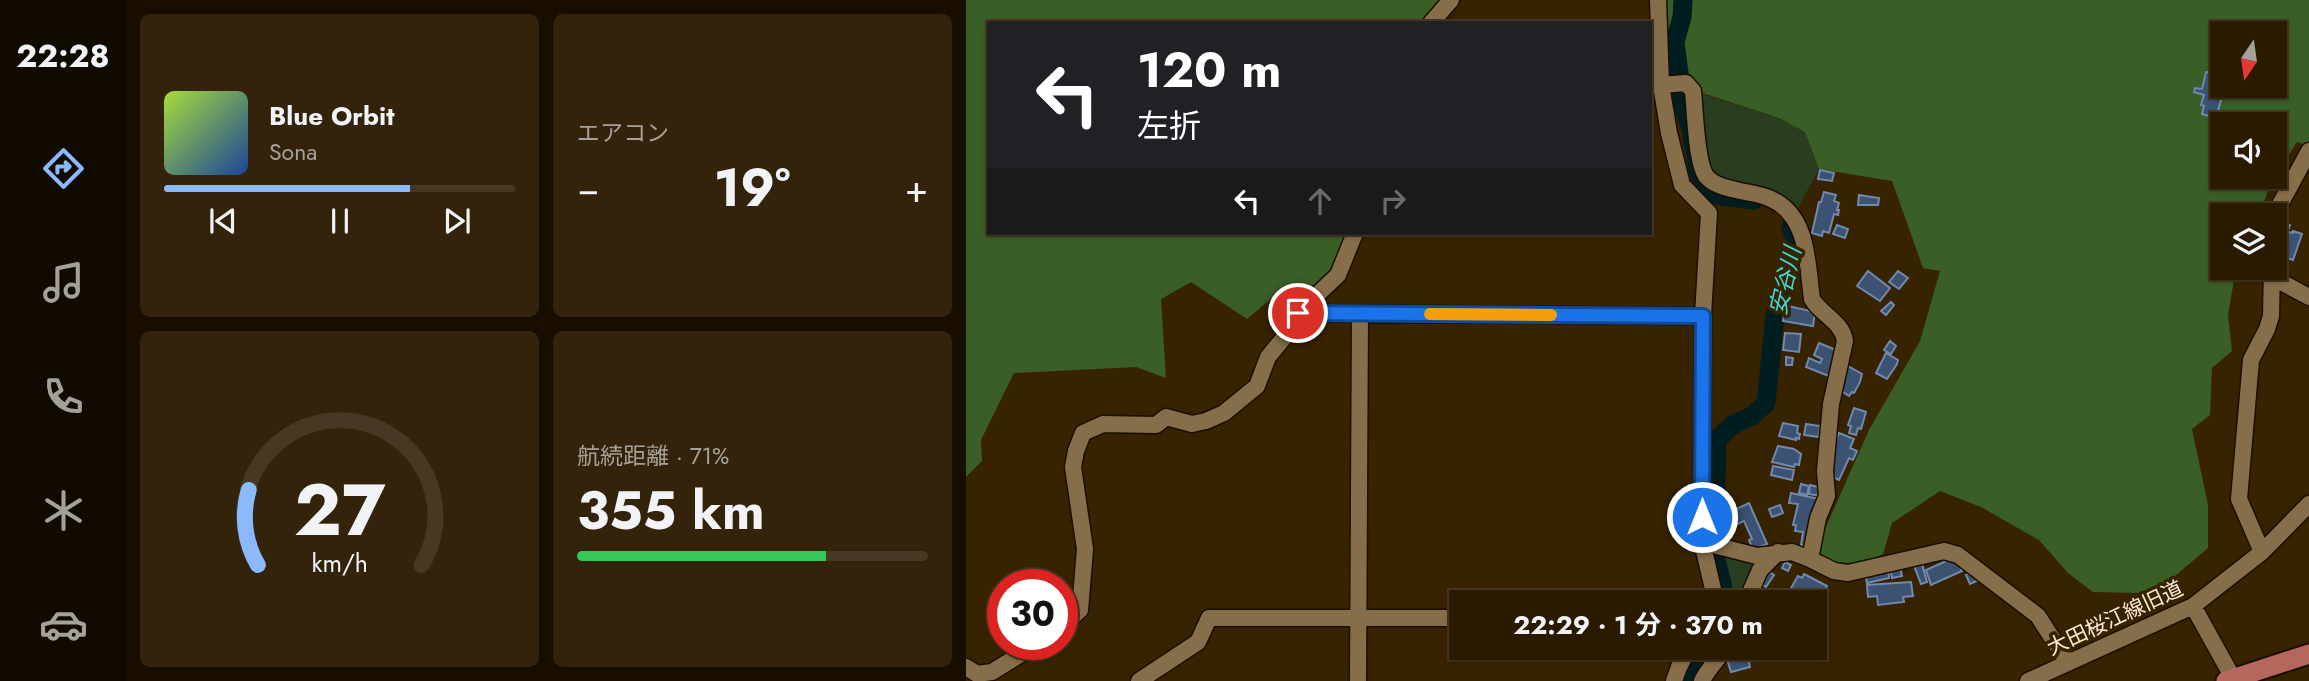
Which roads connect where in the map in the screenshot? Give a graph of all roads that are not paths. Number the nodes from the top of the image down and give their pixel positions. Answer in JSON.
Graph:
{"nodes":[{"id":1,"x":1451,"y":0,"type":"edge"},
{"id":2,"x":1658,"y":0,"type":"edge"},
{"id":3,"x":1433,"y":21,"type":"edge"},
{"id":4,"x":1663,"y":85,"type":"junction"},
{"id":5,"x":2309,"y":151,"type":"edge"},
{"id":6,"x":2281,"y":203,"type":"edge"},
{"id":7,"x":1354,"y":235,"type":"edge"},
{"id":8,"x":2271,"y":280,"type":"edge"},
{"id":9,"x":2280,"y":280,"type":"edge"},
{"id":10,"x":2309,"y":297,"type":"edge"},
{"id":11,"x":1298,"y":313,"type":"junction"},
{"id":12,"x":1360,"y":314,"type":"junction"},
{"id":13,"x":1703,"y":316,"type":"junction"},
{"id":14,"x":2309,"y":504,"type":"edge"},
{"id":15,"x":1710,"y":543,"type":"junction"},
{"id":16,"x":1778,"y":552,"type":"junction"},
{"id":17,"x":2262,"y":552,"type":"junction"},
{"id":18,"x":1811,"y":559,"type":"junction"},
{"id":19,"x":1713,"y":590,"type":"edge"},
{"id":20,"x":1751,"y":590,"type":"edge"},
{"id":21,"x":2193,"y":606,"type":"junction"},
{"id":22,"x":1078,"y":612,"type":"edge"},
{"id":23,"x":1358,"y":617,"type":"junction"},
{"id":24,"x":1449,"y":618,"type":"edge"},
{"id":25,"x":2309,"y":654,"type":"edge"},
{"id":26,"x":1011,"y":660,"type":"edge"},
{"id":27,"x":1683,"y":660,"type":"edge"},
{"id":28,"x":1715,"y":660,"type":"edge"},
{"id":29,"x":2068,"y":663,"type":"junction"},
{"id":30,"x":966,"y":667,"type":"edge"},
{"id":31,"x":1139,"y":681,"type":"edge"},
{"id":32,"x":1358,"y":681,"type":"edge"},
{"id":33,"x":1674,"y":681,"type":"edge"},
{"id":34,"x":1702,"y":681,"type":"edge"},
{"id":35,"x":2028,"y":681,"type":"edge"},
{"id":36,"x":2232,"y":681,"type":"edge"}],
"edges":[{"from":1,"to":3,"type":"street"},
{"from":2,"to":4,"type":"street"},
{"from":4,"to":13,"type":"street"},
{"from":4,"to":18,"type":"street"},
{"from":5,"to":6,"type":"street"},
{"from":7,"to":11,"type":"street"},
{"from":8,"to":17,"type":"street"},
{"from":9,"to":10,"type":"street"},
{"from":11,"to":12,"type":"street"},
{"from":11,"to":22,"type":"street"},
{"from":12,"to":13,"type":"street"},
{"from":12,"to":23,"type":"street"},
{"from":13,"to":15,"type":"street"},
{"from":14,"to":17,"type":"street","name":"大田桜江線旧道"},
{"from":15,"to":16,"type":"street"},
{"from":15,"to":19,"type":"street"},
{"from":16,"to":18,"type":"street"},
{"from":16,"to":20,"type":"street"},
{"from":17,"to":21,"type":"street","name":"大田桜江線旧道"},
{"from":18,"to":29,"type":"street"},
{"from":21,"to":29,"type":"street","name":"大田桜江線旧道"},
{"from":21,"to":36,"type":"street"},
{"from":23,"to":24,"type":"street"},
{"from":23,"to":31,"type":"street"},
{"from":23,"to":32,"type":"street"},
{"from":25,"to":36,"type":"main road"},
{"from":26,"to":30,"type":"street"},
{"from":27,"to":33,"type":"street"},
{"from":28,"to":34,"type":"street"},
{"from":29,"to":35,"type":"street","name":"大田桜江線旧道"}]}
